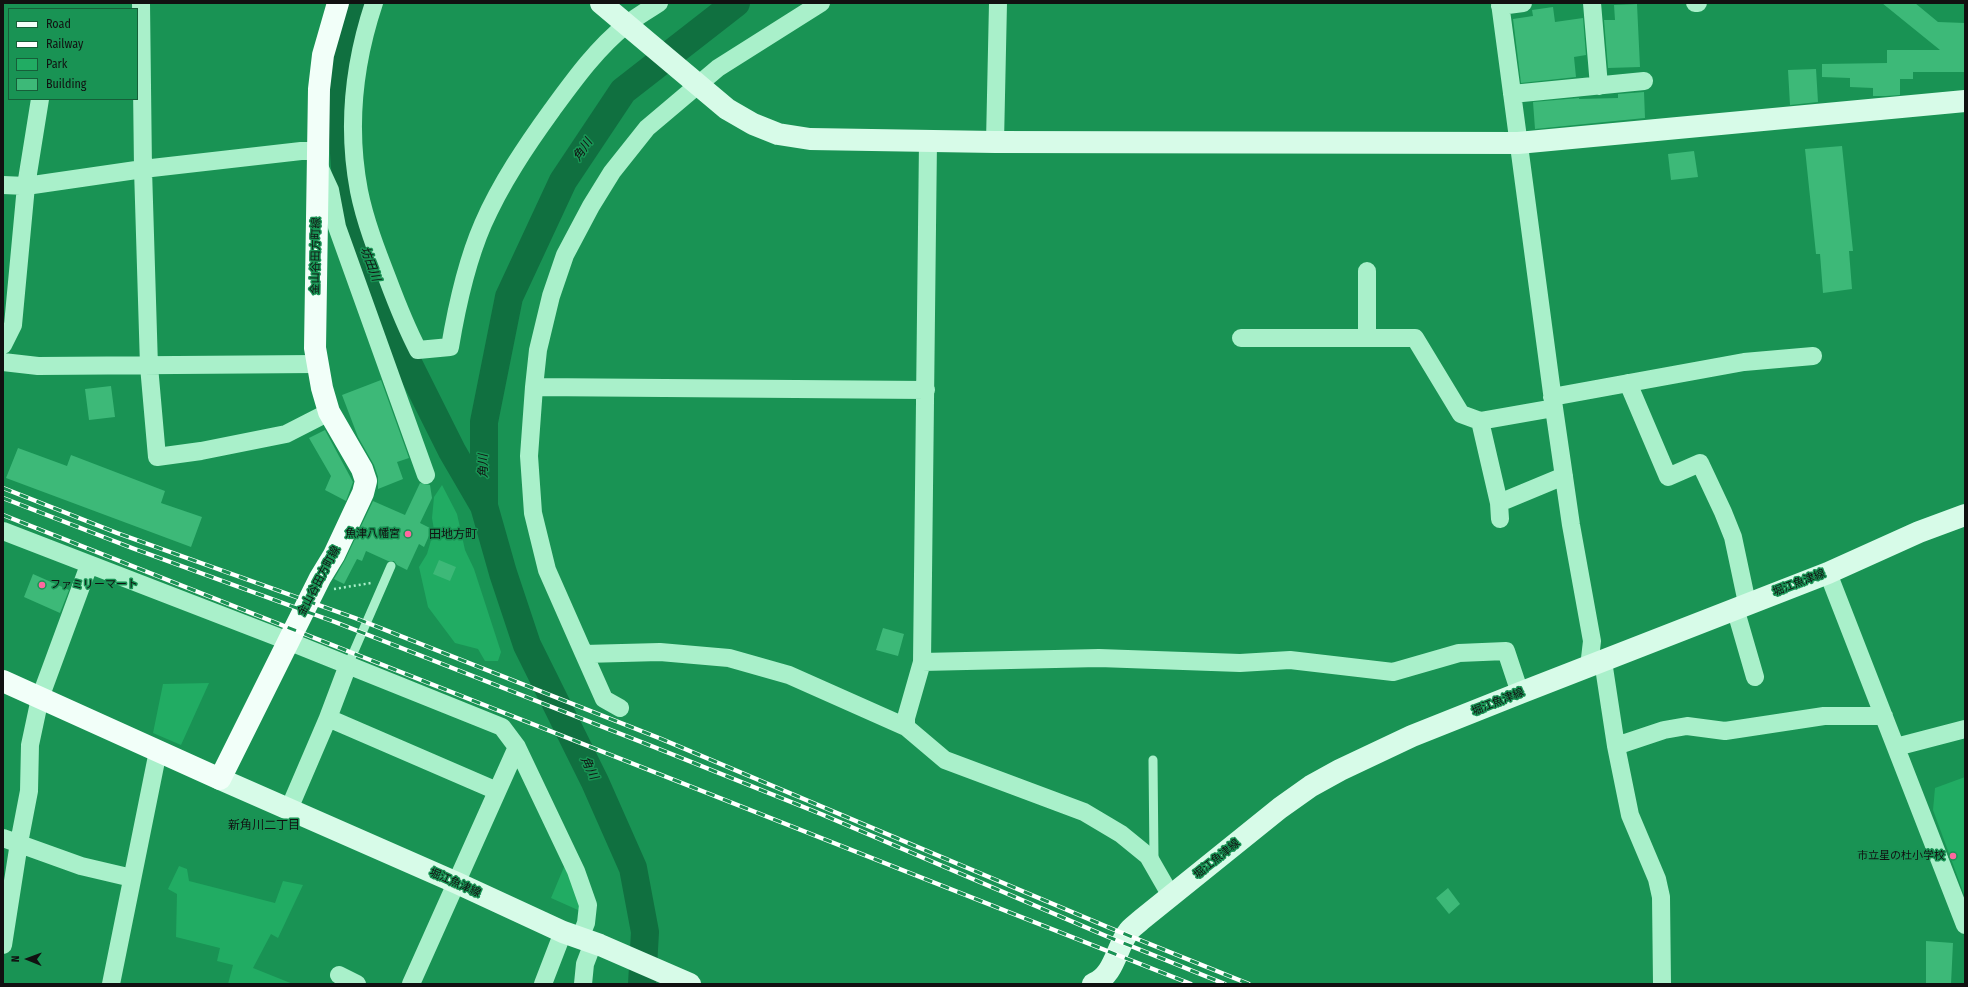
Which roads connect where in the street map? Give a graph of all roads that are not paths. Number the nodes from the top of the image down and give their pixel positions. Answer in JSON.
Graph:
{"nodes":[{"id":1,"x":141,"y":3,"type":"edge"},
{"id":2,"x":338,"y":3,"type":"edge"},
{"id":3,"x":374,"y":3,"type":"edge"},
{"id":4,"x":600,"y":3,"type":"edge"},
{"id":5,"x":659,"y":3,"type":"edge"},
{"id":6,"x":821,"y":3,"type":"edge"},
{"id":7,"x":998,"y":3,"type":"edge"},
{"id":8,"x":1523,"y":3,"type":"edge"},
{"id":9,"x":1592,"y":3,"type":"edge"},
{"id":10,"x":1500,"y":4,"type":"edge"},
{"id":11,"x":628,"y":26,"type":"junction"},
{"id":12,"x":1644,"y":81,"type":"dead end"},
{"id":13,"x":695,"y":82,"type":"junction"},
{"id":14,"x":1600,"y":86,"type":"junction"},
{"id":15,"x":1512,"y":94,"type":"junction"},
{"id":16,"x":40,"y":100,"type":"edge"},
{"id":17,"x":1965,"y":101,"type":"edge"},
{"id":18,"x":928,"y":141,"type":"junction"},
{"id":19,"x":995,"y":142,"type":"junction"},
{"id":20,"x":1518,"y":143,"type":"junction"},
{"id":21,"x":318,"y":158,"type":"junction"},
{"id":22,"x":143,"y":169,"type":"junction"},
{"id":23,"x":3,"y":185,"type":"edge"},
{"id":24,"x":26,"y":186,"type":"junction"},
{"id":25,"x":1367,"y":271,"type":"dead end"},
{"id":26,"x":9,"y":302,"type":"edge"},
{"id":27,"x":1241,"y":338,"type":"dead end"},
{"id":28,"x":1367,"y":338,"type":"junction"},
{"id":29,"x":3,"y":345,"type":"edge"},
{"id":30,"x":1812,"y":356,"type":"dead end"},
{"id":31,"x":3,"y":362,"type":"edge"},
{"id":32,"x":316,"y":364,"type":"junction"},
{"id":33,"x":149,"y":366,"type":"junction"},
{"id":34,"x":1628,"y":383,"type":"junction"},
{"id":35,"x":534,"y":387,"type":"junction"},
{"id":36,"x":926,"y":390,"type":"junction"},
{"id":37,"x":1553,"y":402,"type":"junction"},
{"id":38,"x":329,"y":412,"type":"junction"},
{"id":39,"x":1480,"y":421,"type":"junction"},
{"id":40,"x":426,"y":475,"type":"dead end"},
{"id":41,"x":1564,"y":476,"type":"junction"},
{"id":42,"x":1965,"y":515,"type":"edge"},
{"id":43,"x":3,"y":532,"type":"edge"},
{"id":44,"x":89,"y":565,"type":"junction"},
{"id":45,"x":391,"y":566,"type":"dead end"},
{"id":46,"x":1828,"y":573,"type":"junction"},
{"id":47,"x":1741,"y":606,"type":"junction"},
{"id":48,"x":288,"y":641,"type":"junction"},
{"id":49,"x":584,"y":654,"type":"junction"},
{"id":50,"x":922,"y":662,"type":"junction"},
{"id":51,"x":1596,"y":664,"type":"junction"},
{"id":52,"x":348,"y":666,"type":"junction"},
{"id":53,"x":1755,"y":677,"type":"dead end"},
{"id":54,"x":3,"y":681,"type":"edge"},
{"id":55,"x":1520,"y":693,"type":"junction"},
{"id":56,"x":40,"y":698,"type":"junction"},
{"id":57,"x":620,"y":708,"type":"dead end"},
{"id":58,"x":1884,"y":716,"type":"junction"},
{"id":59,"x":328,"y":718,"type":"junction"},
{"id":60,"x":906,"y":727,"type":"junction"},
{"id":61,"x":1965,"y":729,"type":"edge"},
{"id":62,"x":1616,"y":746,"type":"junction"},
{"id":63,"x":517,"y":747,"type":"junction"},
{"id":64,"x":1896,"y":747,"type":"junction"},
{"id":65,"x":158,"y":751,"type":"junction"},
{"id":66,"x":1153,"y":760,"type":"dead end"},
{"id":67,"x":220,"y":779,"type":"junction"},
{"id":68,"x":497,"y":791,"type":"junction"},
{"id":69,"x":289,"y":809,"type":"junction"},
{"id":70,"x":11,"y":841,"type":"edge"},
{"id":71,"x":1154,"y":866,"type":"junction"},
{"id":72,"x":132,"y":878,"type":"junction"},
{"id":73,"x":457,"y":883,"type":"junction"},
{"id":74,"x":1171,"y":896,"type":"junction"},
{"id":75,"x":1965,"y":925,"type":"edge"},
{"id":76,"x":584,"y":939,"type":"junction"},
{"id":77,"x":3,"y":945,"type":"edge"},
{"id":78,"x":339,"y":975,"type":"dead end"},
{"id":79,"x":678,"y":980,"type":"edge"},
{"id":80,"x":111,"y":984,"type":"edge"},
{"id":81,"x":357,"y":984,"type":"edge"},
{"id":82,"x":411,"y":984,"type":"edge"},
{"id":83,"x":543,"y":984,"type":"edge"},
{"id":84,"x":583,"y":984,"type":"edge"},
{"id":85,"x":1093,"y":984,"type":"edge"},
{"id":86,"x":1662,"y":984,"type":"edge"}],
"edges":[{"from":1,"to":22,"type":"street"},
{"from":2,"to":21,"type":"main road","name":"金山谷田方町線"},
{"from":3,"to":11,"type":"street"},
{"from":4,"to":11,"type":"main road"},
{"from":5,"to":11,"type":"street"},
{"from":6,"to":13,"type":"street"},
{"from":7,"to":19,"type":"street"},
{"from":8,"to":10,"type":"street"},
{"from":9,"to":14,"type":"street"},
{"from":10,"to":15,"type":"street"},
{"from":11,"to":13,"type":"main road"},
{"from":12,"to":14,"type":"street"},
{"from":13,"to":18,"type":"main road"},
{"from":13,"to":35,"type":"street"},
{"from":14,"to":15,"type":"street"},
{"from":15,"to":20,"type":"street"},
{"from":16,"to":24,"type":"street"},
{"from":17,"to":20,"type":"main road"},
{"from":18,"to":19,"type":"main road"},
{"from":18,"to":36,"type":"street"},
{"from":19,"to":20,"type":"main road"},
{"from":20,"to":37,"type":"street"},
{"from":21,"to":22,"type":"street"},
{"from":21,"to":32,"type":"main road","name":"金山谷田方町線"},
{"from":21,"to":40,"type":"street"},
{"from":22,"to":24,"type":"street"},
{"from":22,"to":33,"type":"street"},
{"from":23,"to":24,"type":"street"},
{"from":24,"to":26,"type":"street"},
{"from":25,"to":28,"type":"street"},
{"from":26,"to":29,"type":"street"},
{"from":27,"to":28,"type":"street"},
{"from":28,"to":39,"type":"street"},
{"from":30,"to":34,"type":"street"},
{"from":31,"to":33,"type":"street"},
{"from":32,"to":33,"type":"street"},
{"from":32,"to":38,"type":"main road","name":"金山谷田方町線"},
{"from":33,"to":38,"type":"street"},
{"from":34,"to":37,"type":"street"},
{"from":34,"to":47,"type":"street"},
{"from":35,"to":36,"type":"street"},
{"from":35,"to":49,"type":"street"},
{"from":36,"to":50,"type":"street"},
{"from":37,"to":39,"type":"street"},
{"from":37,"to":41,"type":"street"},
{"from":38,"to":48,"type":"main road","name":"金山谷田方町線"},
{"from":39,"to":41,"type":"street"},
{"from":41,"to":51,"type":"street"},
{"from":42,"to":46,"type":"main road","name":"堀江魚津線"},
{"from":43,"to":44,"type":"street"},
{"from":44,"to":48,"type":"street"},
{"from":44,"to":56,"type":"street"},
{"from":45,"to":52,"type":"lane"},
{"from":46,"to":47,"type":"main road","name":"堀江魚津線"},
{"from":46,"to":58,"type":"street"},
{"from":47,"to":51,"type":"main road","name":"堀江魚津線"},
{"from":47,"to":53,"type":"street"},
{"from":48,"to":52,"type":"street"},
{"from":48,"to":67,"type":"main road","name":"金山谷田方町線"},
{"from":49,"to":57,"type":"street"},
{"from":49,"to":60,"type":"street"},
{"from":50,"to":55,"type":"street"},
{"from":50,"to":60,"type":"street"},
{"from":51,"to":55,"type":"main road","name":"堀江魚津線"},
{"from":51,"to":62,"type":"street"},
{"from":52,"to":59,"type":"street"},
{"from":52,"to":63,"type":"street"},
{"from":54,"to":56,"type":"main road"},
{"from":55,"to":74,"type":"main road","name":"堀江魚津線"},
{"from":56,"to":65,"type":"main road"},
{"from":56,"to":70,"type":"street"},
{"from":58,"to":62,"type":"street"},
{"from":58,"to":64,"type":"street"},
{"from":59,"to":68,"type":"street"},
{"from":59,"to":69,"type":"street"},
{"from":60,"to":71,"type":"street"},
{"from":61,"to":64,"type":"street"},
{"from":62,"to":86,"type":"street"},
{"from":63,"to":68,"type":"street"},
{"from":63,"to":76,"type":"street"},
{"from":64,"to":75,"type":"street"},
{"from":65,"to":67,"type":"main road"},
{"from":65,"to":72,"type":"street"},
{"from":66,"to":71,"type":"lane"},
{"from":67,"to":69,"type":"main road","name":"堀江魚津線"},
{"from":68,"to":73,"type":"street"},
{"from":69,"to":73,"type":"main road","name":"堀江魚津線"},
{"from":70,"to":72,"type":"street"},
{"from":70,"to":77,"type":"street"},
{"from":71,"to":74,"type":"street"},
{"from":72,"to":80,"type":"street"},
{"from":73,"to":76,"type":"main road","name":"堀江魚津線"},
{"from":73,"to":82,"type":"street"},
{"from":74,"to":85,"type":"main road","name":"堀江魚津線"},
{"from":76,"to":79,"type":"main road","name":"堀江魚津線"},
{"from":76,"to":83,"type":"street"},
{"from":76,"to":84,"type":"street"},
{"from":78,"to":81,"type":"street"}]}
